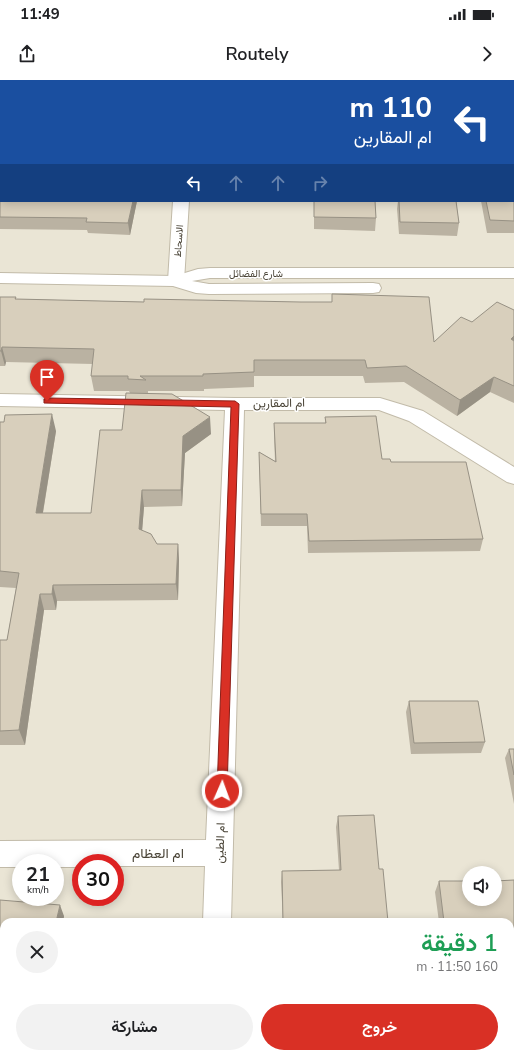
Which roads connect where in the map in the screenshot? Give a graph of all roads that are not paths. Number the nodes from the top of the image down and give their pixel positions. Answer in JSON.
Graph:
{"nodes":[{"id":1,"x":181,"y":202,"type":"edge"},
{"id":2,"x":514,"y":273,"type":"edge"},
{"id":3,"x":0,"y":278,"type":"edge"},
{"id":4,"x":176,"y":281,"type":"junction"},
{"id":5,"x":510,"y":286,"type":"edge"},
{"id":6,"x":0,"y":400,"type":"edge"},
{"id":7,"x":235,"y":404,"type":"junction"},
{"id":8,"x":514,"y":478,"type":"edge"},
{"id":9,"x":220,"y":853,"type":"junction"},
{"id":10,"x":0,"y":854,"type":"edge"},
{"id":11,"x":217,"y":918,"type":"edge"}],
"edges":[{"from":1,"to":4,"type":"street","name":"الاسحاط"},
{"from":2,"to":4,"type":"street","name":"شارع الفضائل"},
{"from":3,"to":4,"type":"street","name":"شارع الفضائل"},
{"from":4,"to":5,"type":"street"},
{"from":6,"to":7,"type":"street","name":"ام المقارين"},
{"from":7,"to":8,"type":"street","name":"ام المقارين"},
{"from":7,"to":9,"type":"street","name":"ام الطين"},
{"from":9,"to":10,"type":"street","name":"ام العظام"},
{"from":9,"to":11,"type":"street","name":"ام الطين"}]}
